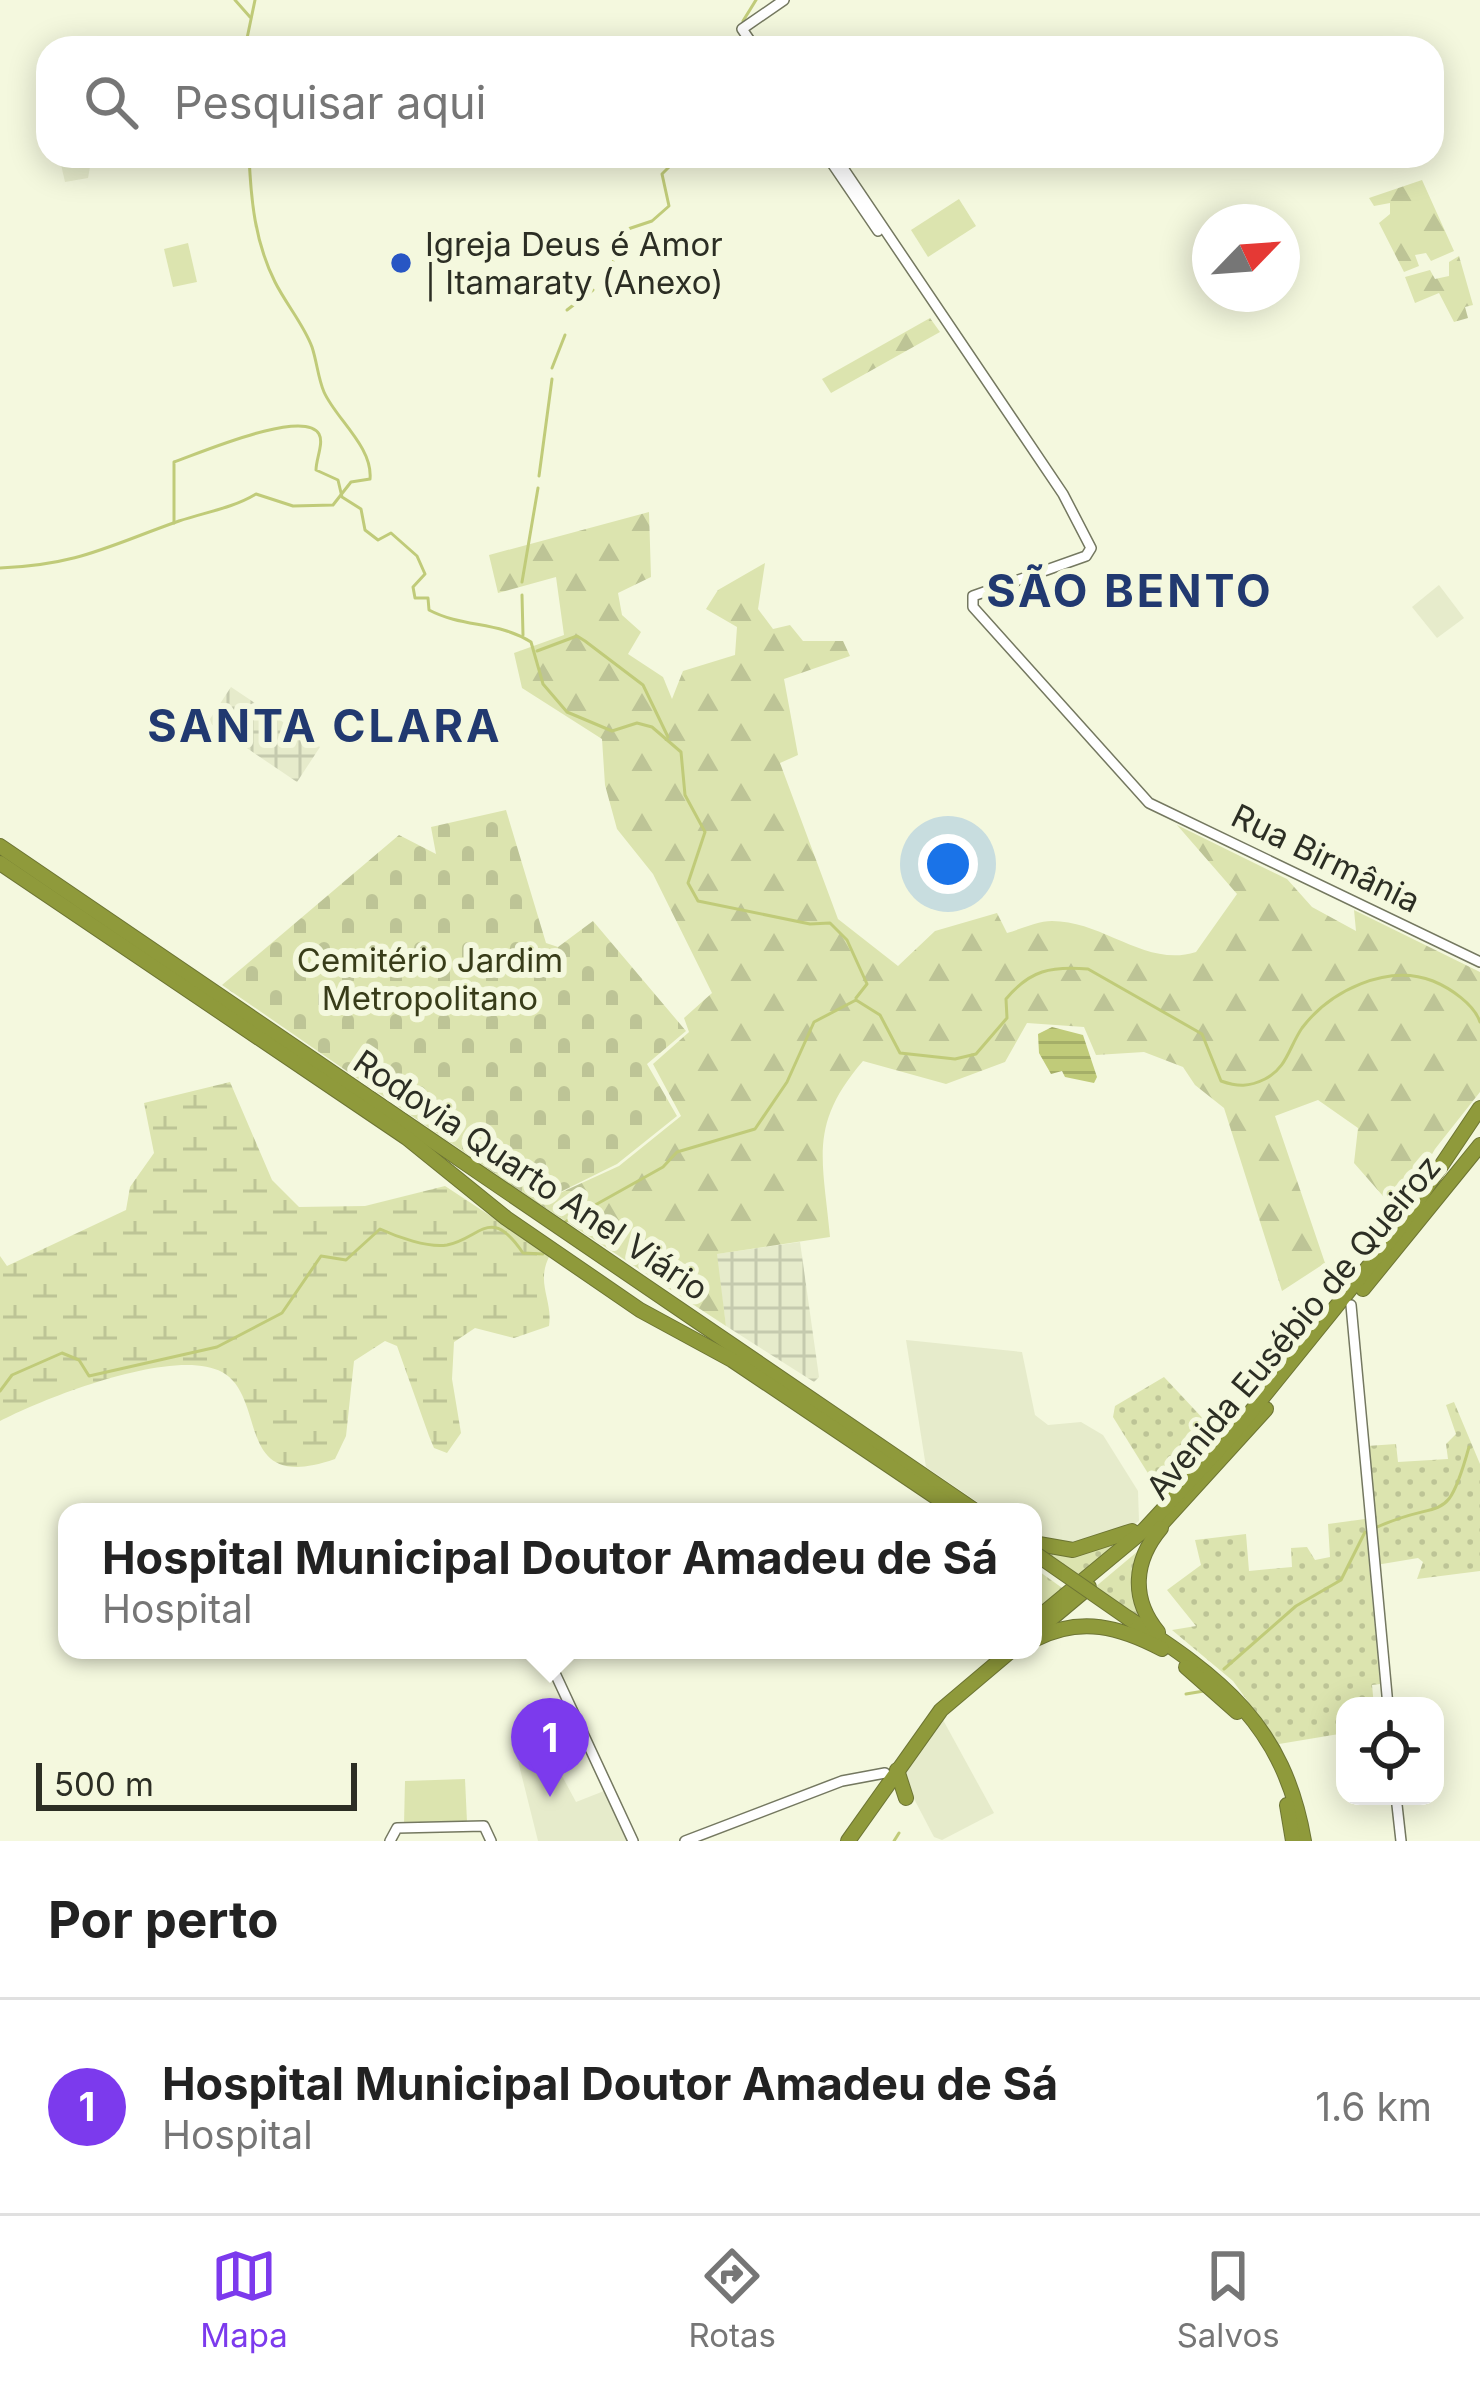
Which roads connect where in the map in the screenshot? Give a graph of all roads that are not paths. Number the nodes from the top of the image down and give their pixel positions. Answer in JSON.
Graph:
{"nodes":[{"id":1,"x":784,"y":0,"type":"edge"},
{"id":2,"x":769,"y":4,"type":"edge"},
{"id":3,"x":750,"y":36,"type":"edge"},
{"id":4,"x":839,"y":168,"type":"edge"},
{"id":5,"x":0,"y":846,"type":"edge"},
{"id":6,"x":0,"y":863,"type":"edge"},
{"id":7,"x":82,"y":911,"type":"junction"},
{"id":8,"x":144,"y":954,"type":"junction"},
{"id":9,"x":1480,"y":962,"type":"edge"},
{"id":10,"x":1480,"y":1108,"type":"edge"},
{"id":11,"x":1480,"y":1145,"type":"edge"},
{"id":12,"x":518,"y":1199,"type":"junction"},
{"id":13,"x":506,"y":1218,"type":"junction"},
{"id":14,"x":631,"y":1274,"type":"junction"},
{"id":15,"x":620,"y":1295,"type":"junction"},
{"id":16,"x":1346,"y":1310,"type":"junction"},
{"id":17,"x":811,"y":1405,"type":"junction"},
{"id":18,"x":959,"y":1503,"type":"edge"},
{"id":19,"x":1177,"y":1512,"type":"junction"},
{"id":20,"x":1157,"y":1517,"type":"junction"},
{"id":21,"x":1042,"y":1545,"type":"edge"},
{"id":22,"x":1042,"y":1559,"type":"edge"},
{"id":23,"x":1042,"y":1568,"type":"edge"},
{"id":24,"x":1042,"y":1614,"type":"edge"},
{"id":25,"x":1126,"y":1620,"type":"junction"},
{"id":26,"x":1042,"y":1629,"type":"edge"},
{"id":27,"x":1042,"y":1634,"type":"edge"},
{"id":28,"x":1166,"y":1647,"type":"junction"},
{"id":29,"x":550,"y":1659,"type":"edge"},
{"id":30,"x":989,"y":1659,"type":"edge"},
{"id":31,"x":1385,"y":1697,"type":"edge"},
{"id":32,"x":891,"y":1772,"type":"junction"},
{"id":33,"x":882,"y":1792,"type":"junction"},
{"id":34,"x":1395,"y":1805,"type":"edge"},
{"id":35,"x":446,"y":1826,"type":"junction"},
{"id":36,"x":390,"y":1841,"type":"edge"},
{"id":37,"x":449,"y":1841,"type":"edge"},
{"id":38,"x":491,"y":1841,"type":"edge"},
{"id":39,"x":634,"y":1841,"type":"edge"},
{"id":40,"x":685,"y":1841,"type":"edge"},
{"id":41,"x":837,"y":1841,"type":"edge"},
{"id":42,"x":848,"y":1841,"type":"edge"},
{"id":43,"x":1293,"y":1841,"type":"edge"},
{"id":44,"x":1304,"y":1841,"type":"edge"},
{"id":45,"x":1399,"y":1841,"type":"edge"}],
"edges":[{"from":1,"to":2,"type":"street"},
{"from":2,"to":3,"type":"street"},
{"from":4,"to":9,"type":"street","name":"Rua Birmânia"},
{"from":5,"to":7,"type":"highway","name":"Rodovia Quarto Anel Viário"},
{"from":6,"to":7,"type":"highway","name":"Rodovia Quarto Anel Viário"},
{"from":7,"to":8,"type":"highway","name":"Rodovia Quarto Anel Viário"},
{"from":8,"to":12,"type":"highway","name":"Rodovia Quarto Anel Viário"},
{"from":8,"to":13,"type":"highway","name":"Rodovia Quarto Anel Viário"},
{"from":10,"to":20,"type":"highway","name":"Avenida Eusébio de Queiroz"},
{"from":11,"to":16,"type":"highway","name":"Avenida Eusébio de Queiroz"},
{"from":12,"to":13,"type":"highway"},
{"from":12,"to":14,"type":"highway","name":"Rodovia Quarto Anel Viário"},
{"from":13,"to":15,"type":"highway","name":"Rodovia Quarto Anel Viário"},
{"from":14,"to":15,"type":"highway"},
{"from":14,"to":17,"type":"highway","name":"Rodovia Quarto Anel Viário"},
{"from":15,"to":17,"type":"highway","name":"Rodovia Quarto Anel Viário"},
{"from":16,"to":19,"type":"highway","name":"Avenida Eusébio de Queiroz"},
{"from":16,"to":31,"type":"street"},
{"from":17,"to":18,"type":"highway","name":"Rodovia Quarto Anel Viário"},
{"from":19,"to":26,"type":"highway","name":"Avenida Eusébio de Queiroz"},
{"from":19,"to":28,"type":"highway"},
{"from":20,"to":21,"type":"highway"},
{"from":20,"to":24,"type":"highway","name":"Avenida Eusébio de Queiroz"},
{"from":22,"to":25,"type":"highway","bridge":true},
{"from":23,"to":25,"type":"highway","bridge":true},
{"from":25,"to":28,"type":"highway"},
{"from":27,"to":28,"type":"highway"},
{"from":28,"to":43,"type":"highway"},
{"from":28,"to":44,"type":"highway"},
{"from":29,"to":39,"type":"street"},
{"from":30,"to":32,"type":"highway"},
{"from":32,"to":33,"type":"highway"},
{"from":32,"to":33,"type":"highway"},
{"from":32,"to":40,"type":"street"},
{"from":32,"to":41,"type":"highway"},
{"from":33,"to":42,"type":"highway"},
{"from":34,"to":45,"type":"street"},
{"from":35,"to":36,"type":"street"},
{"from":35,"to":37,"type":"street"},
{"from":35,"to":38,"type":"street"}]}
